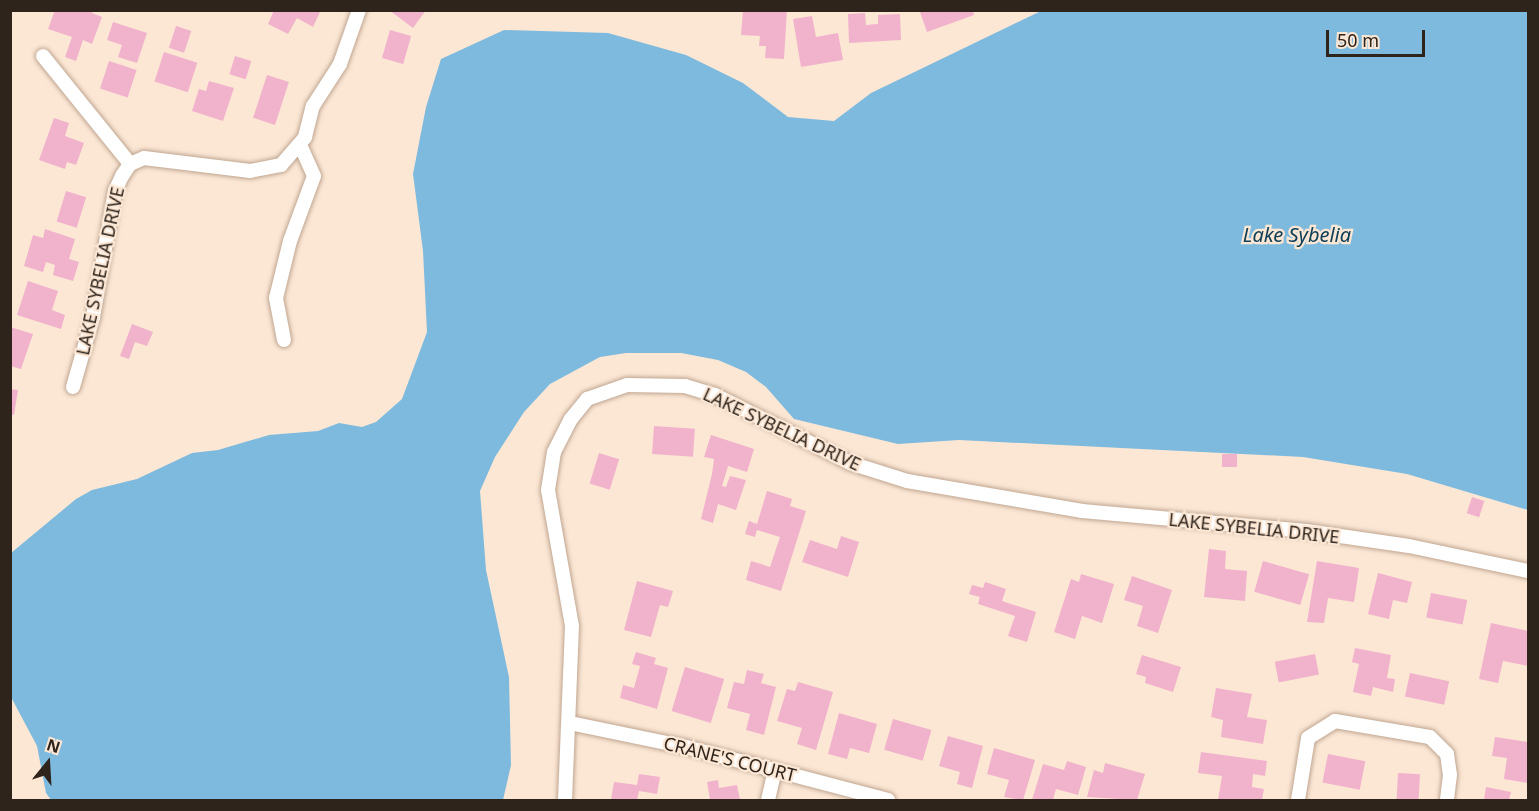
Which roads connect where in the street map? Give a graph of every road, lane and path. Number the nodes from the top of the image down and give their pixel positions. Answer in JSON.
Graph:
{"nodes":[{"id":1,"x":359,"y":10,"type":"edge"},
{"id":2,"x":43,"y":56,"type":"dead end"},
{"id":3,"x":300,"y":144,"type":"junction"},
{"id":4,"x":130,"y":164,"type":"junction"},
{"id":5,"x":284,"y":340,"type":"dead end"},
{"id":6,"x":73,"y":387,"type":"dead end"},
{"id":7,"x":1528,"y":571,"type":"edge"},
{"id":8,"x":570,"y":723,"type":"junction"},
{"id":9,"x":775,"y":771,"type":"junction"},
{"id":10,"x":857,"y":796,"type":"edge"},
{"id":11,"x":565,"y":801,"type":"edge"},
{"id":12,"x":768,"y":801,"type":"edge"},
{"id":13,"x":888,"y":801,"type":"edge"},
{"id":14,"x":1298,"y":801,"type":"edge"},
{"id":15,"x":1447,"y":801,"type":"edge"}],
"edges":[{"from":1,"to":3,"type":"street","name":"LAKE SYBELIA DRIVE"},
{"from":2,"to":4,"type":"street"},
{"from":3,"to":4,"type":"street","name":"LAKE SYBELIA DRIVE"},
{"from":3,"to":5,"type":"street"},
{"from":4,"to":6,"type":"street","name":"LAKE SYBELIA DRIVE"},
{"from":7,"to":8,"type":"street","name":"LAKE SYBELIA DRIVE"},
{"from":8,"to":9,"type":"street","name":"CRANE'S COURT"},
{"from":8,"to":11,"type":"street","name":"LAKE SYBELIA DRIVE"},
{"from":9,"to":10,"type":"street","name":"CRANE'S COURT"},
{"from":9,"to":12,"type":"street"},
{"from":10,"to":13,"type":"street","name":"CRANE'S COURT"},
{"from":14,"to":15,"type":"street"}]}
